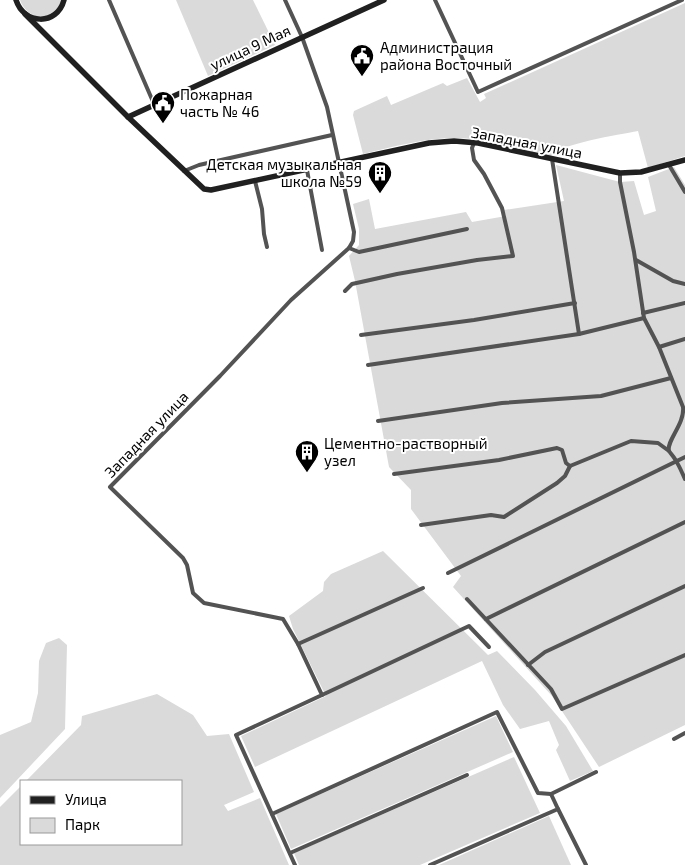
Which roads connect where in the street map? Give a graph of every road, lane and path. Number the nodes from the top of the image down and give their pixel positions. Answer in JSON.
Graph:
{"nodes":[{"id":1,"x":16,"y":0,"type":"edge"},
{"id":2,"x":109,"y":0,"type":"edge"},
{"id":3,"x":286,"y":0,"type":"edge"},
{"id":4,"x":384,"y":0,"type":"edge"},
{"id":5,"x":436,"y":0,"type":"edge"},
{"id":6,"x":682,"y":0,"type":"edge"},
{"id":7,"x":64,"y":1,"type":"edge"},
{"id":8,"x":25,"y":14,"type":"junction"},
{"id":9,"x":54,"y":15,"type":"junction"},
{"id":10,"x":41,"y":30,"type":"junction"},
{"id":11,"x":302,"y":37,"type":"junction"},
{"id":12,"x":154,"y":104,"type":"junction"},
{"id":13,"x":128,"y":117,"type":"junction"},
{"id":14,"x":332,"y":135,"type":"junction"},
{"id":15,"x":474,"y":143,"type":"junction"},
{"id":16,"x":552,"y":159,"type":"junction"},
{"id":17,"x":685,"y":160,"type":"edge"},
{"id":18,"x":338,"y":163,"type":"junction"},
{"id":19,"x":669,"y":165,"type":"junction"},
{"id":20,"x":307,"y":170,"type":"junction"},
{"id":21,"x":183,"y":171,"type":"junction"},
{"id":22,"x":620,"y":173,"type":"junction"},
{"id":23,"x":255,"y":181,"type":"junction"},
{"id":24,"x":685,"y":192,"type":"edge"},
{"id":25,"x":467,"y":229,"type":"dead end"},
{"id":26,"x":267,"y":247,"type":"dead end"},
{"id":27,"x":349,"y":248,"type":"junction"},
{"id":28,"x":322,"y":250,"type":"dead end"},
{"id":29,"x":636,"y":260,"type":"junction"},
{"id":30,"x":685,"y":284,"type":"edge"},
{"id":31,"x":345,"y":291,"type":"dead end"},
{"id":32,"x":575,"y":303,"type":"junction"},
{"id":33,"x":685,"y":303,"type":"edge"},
{"id":34,"x":644,"y":316,"type":"junction"},
{"id":35,"x":579,"y":334,"type":"junction"},
{"id":36,"x":362,"y":335,"type":"dead end"},
{"id":37,"x":685,"y":339,"type":"edge"},
{"id":38,"x":659,"y":347,"type":"junction"},
{"id":39,"x":368,"y":364,"type":"dead end"},
{"id":40,"x":671,"y":378,"type":"junction"},
{"id":41,"x":684,"y":413,"type":"edge"},
{"id":42,"x":378,"y":421,"type":"dead end"},
{"id":43,"x":669,"y":451,"type":"junction"},
{"id":44,"x":685,"y":457,"type":"edge"},
{"id":45,"x":676,"y":461,"type":"junction"},
{"id":46,"x":570,"y":466,"type":"junction"},
{"id":47,"x":394,"y":474,"type":"dead end"},
{"id":48,"x":685,"y":479,"type":"edge"},
{"id":49,"x":685,"y":522,"type":"edge"},
{"id":50,"x":421,"y":525,"type":"dead end"},
{"id":51,"x":448,"y":573,"type":"dead end"},
{"id":52,"x":685,"y":586,"type":"edge"},
{"id":53,"x":423,"y":588,"type":"dead end"},
{"id":54,"x":467,"y":599,"type":"dead end"},
{"id":55,"x":486,"y":619,"type":"junction"},
{"id":56,"x":298,"y":644,"type":"junction"},
{"id":57,"x":490,"y":647,"type":"dead end"},
{"id":58,"x":685,"y":655,"type":"edge"},
{"id":59,"x":528,"y":665,"type":"junction"},
{"id":60,"x":322,"y":695,"type":"junction"},
{"id":61,"x":685,"y":734,"type":"edge"},
{"id":62,"x":674,"y":739,"type":"dead end"},
{"id":63,"x":596,"y":772,"type":"dead end"},
{"id":64,"x":466,"y":775,"type":"dead end"},
{"id":65,"x":551,"y":794,"type":"junction"},
{"id":66,"x":558,"y":809,"type":"junction"},
{"id":67,"x":272,"y":814,"type":"junction"},
{"id":68,"x":290,"y":853,"type":"junction"},
{"id":69,"x":295,"y":865,"type":"edge"},
{"id":70,"x":430,"y":865,"type":"edge"},
{"id":71,"x":586,"y":865,"type":"edge"}],
"edges":[{"from":1,"to":8,"type":"street","name":"Западная улица"},
{"from":2,"to":12,"type":"street"},
{"from":3,"to":11,"type":"street"},
{"from":4,"to":11,"type":"street","name":"улица 9 Мая"},
{"from":5,"to":6,"type":"street"},
{"from":7,"to":9,"type":"street"},
{"from":8,"to":9,"type":"street"},
{"from":8,"to":10,"type":"street","name":"Западная улица"},
{"from":9,"to":10,"type":"street"},
{"from":10,"to":13,"type":"street","name":"Западная улица"},
{"from":11,"to":12,"type":"street","name":"улица 9 Мая"},
{"from":11,"to":14,"type":"street"},
{"from":12,"to":13,"type":"street","name":"улица 9 Мая"},
{"from":13,"to":21,"type":"street","name":"Западная улица"},
{"from":14,"to":18,"type":"street"},
{"from":14,"to":21,"type":"street"},
{"from":15,"to":16,"type":"street","name":"Западная улица"},
{"from":15,"to":18,"type":"street","name":"Западная улица"},
{"from":15,"to":31,"type":"street"},
{"from":16,"to":22,"type":"street","name":"Западная улица"},
{"from":16,"to":32,"type":"street"},
{"from":17,"to":19,"type":"street","name":"Западная улица"},
{"from":18,"to":20,"type":"street","name":"Западная улица"},
{"from":18,"to":27,"type":"street"},
{"from":19,"to":22,"type":"street","name":"Западная улица"},
{"from":19,"to":24,"type":"street"},
{"from":20,"to":23,"type":"street","name":"Западная улица"},
{"from":20,"to":28,"type":"street"},
{"from":21,"to":23,"type":"street","name":"Западная улица"},
{"from":22,"to":29,"type":"street"},
{"from":23,"to":26,"type":"street"},
{"from":25,"to":27,"type":"street"},
{"from":27,"to":56,"type":"street","name":"Западная улица"},
{"from":29,"to":30,"type":"street"},
{"from":29,"to":34,"type":"street"},
{"from":32,"to":35,"type":"street"},
{"from":32,"to":36,"type":"street"},
{"from":33,"to":34,"type":"street"},
{"from":34,"to":35,"type":"street"},
{"from":34,"to":38,"type":"street"},
{"from":35,"to":39,"type":"street"},
{"from":37,"to":38,"type":"street"},
{"from":38,"to":40,"type":"street"},
{"from":40,"to":41,"type":"street"},
{"from":40,"to":42,"type":"street"},
{"from":41,"to":43,"type":"street"},
{"from":43,"to":45,"type":"street"},
{"from":43,"to":46,"type":"street"},
{"from":44,"to":45,"type":"street"},
{"from":45,"to":48,"type":"street"},
{"from":45,"to":51,"type":"street"},
{"from":46,"to":47,"type":"street"},
{"from":46,"to":50,"type":"street"},
{"from":49,"to":55,"type":"street"},
{"from":52,"to":59,"type":"street"},
{"from":53,"to":56,"type":"street"},
{"from":54,"to":55,"type":"street"},
{"from":55,"to":59,"type":"street"},
{"from":56,"to":60,"type":"street","name":"Западная улица"},
{"from":57,"to":60,"type":"street"},
{"from":58,"to":59,"type":"street"},
{"from":60,"to":67,"type":"street"},
{"from":61,"to":62,"type":"street"},
{"from":63,"to":65,"type":"street"},
{"from":64,"to":68,"type":"street"},
{"from":65,"to":66,"type":"street"},
{"from":65,"to":67,"type":"street"},
{"from":66,"to":70,"type":"street"},
{"from":66,"to":71,"type":"street"},
{"from":67,"to":68,"type":"street"},
{"from":68,"to":69,"type":"street"}]}
